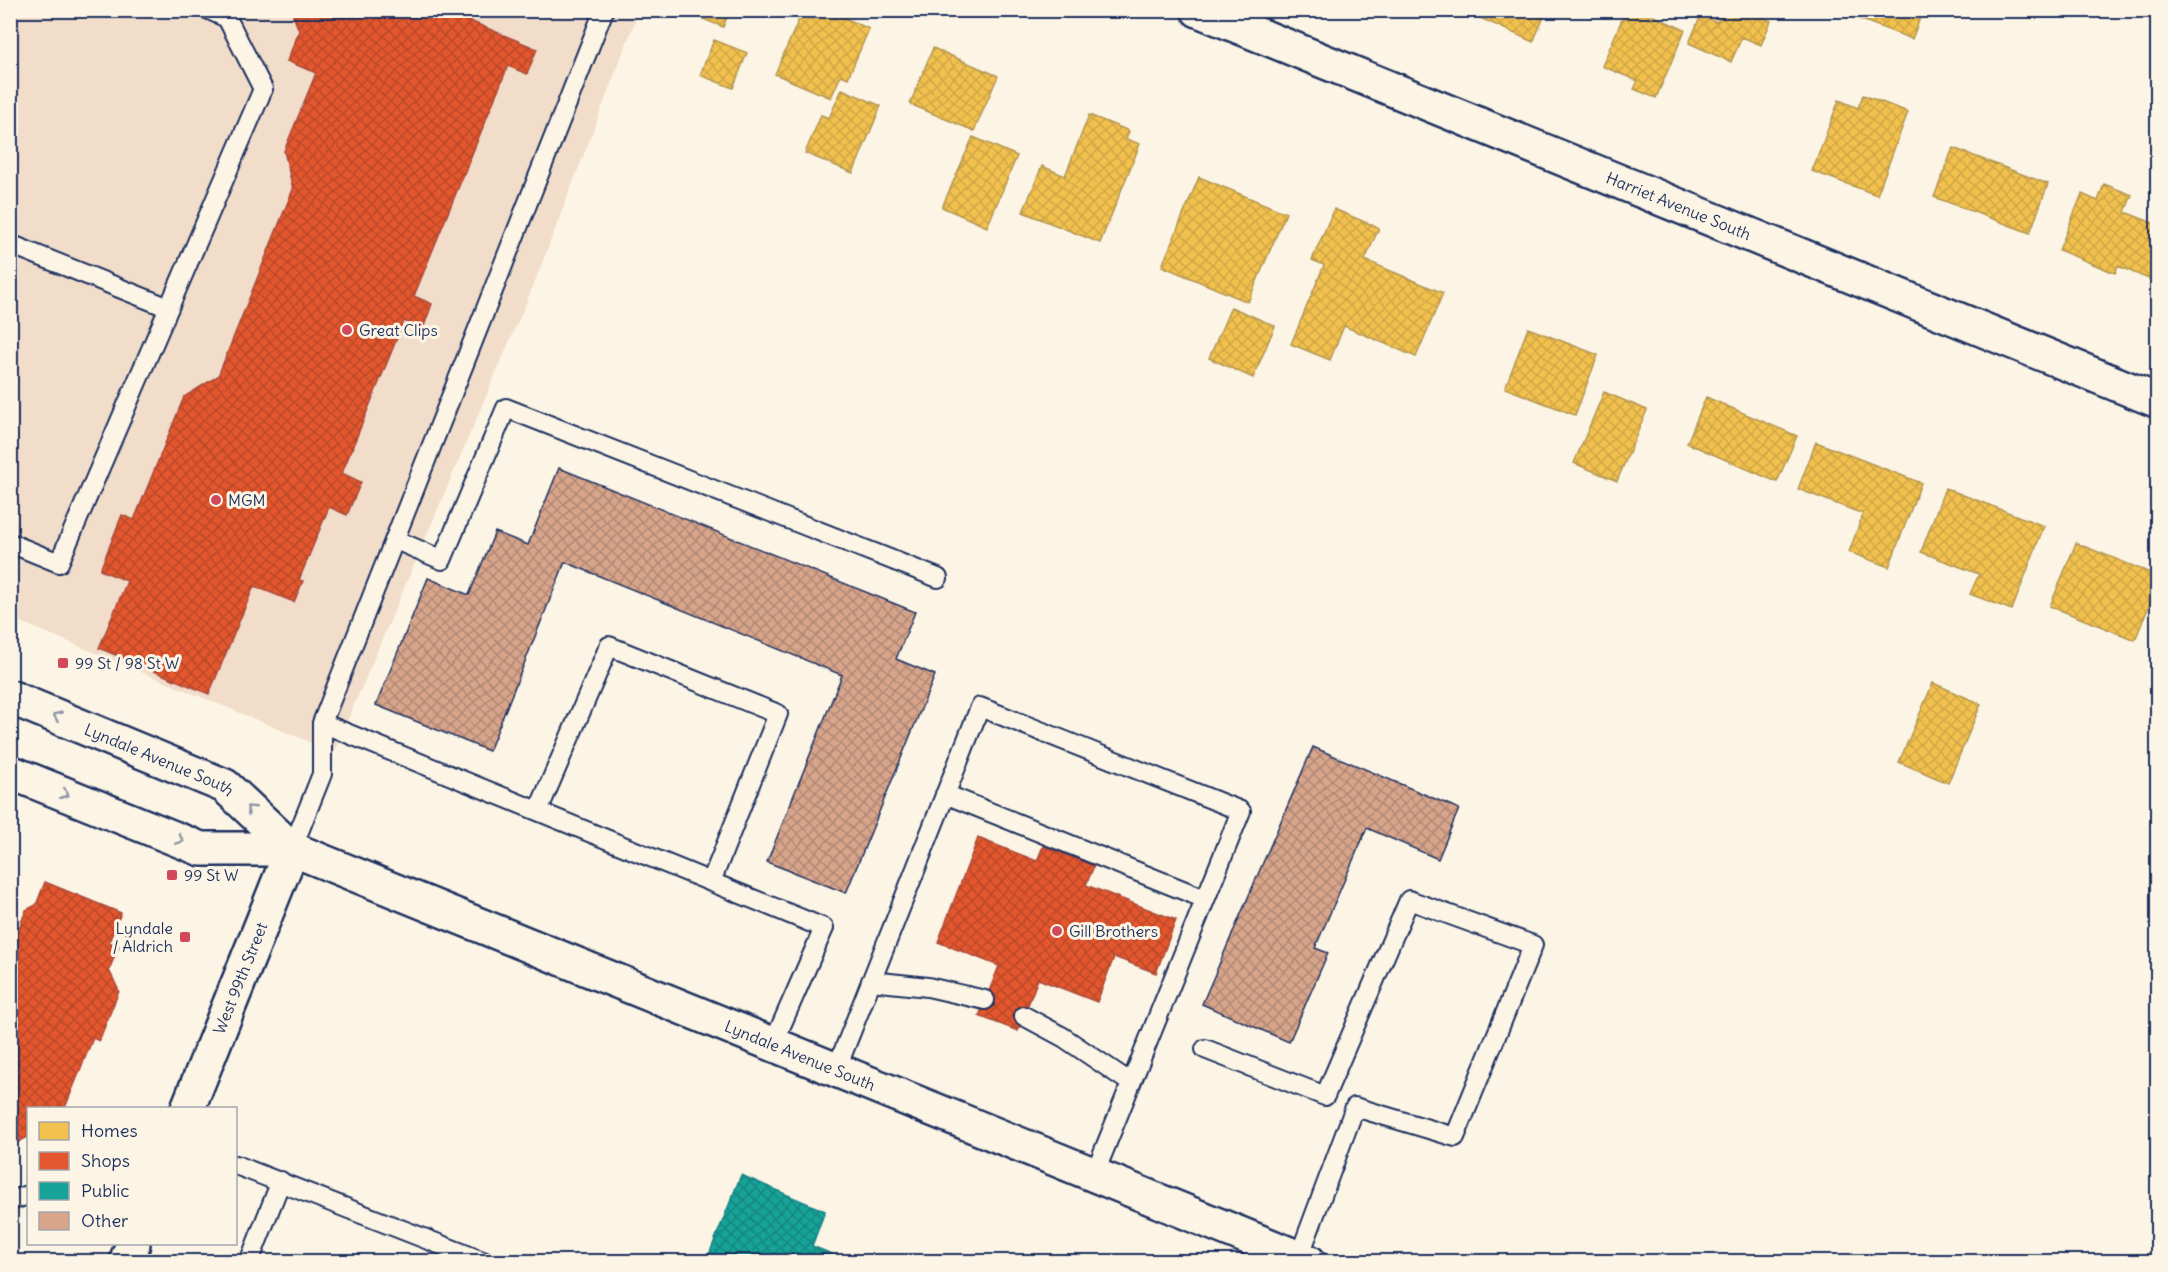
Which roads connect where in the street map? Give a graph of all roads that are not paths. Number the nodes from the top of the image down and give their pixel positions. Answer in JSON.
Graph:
{"nodes":[{"id":1,"x":209,"y":10,"type":"edge"},
{"id":2,"x":604,"y":10,"type":"edge"},
{"id":3,"x":1198,"y":10,"type":"edge"},
{"id":4,"x":10,"y":244,"type":"edge"},
{"id":5,"x":169,"y":308,"type":"junction"},
{"id":6,"x":2157,"y":401,"type":"edge"},
{"id":7,"x":396,"y":540,"type":"junction"},
{"id":8,"x":10,"y":543,"type":"edge"},
{"id":9,"x":938,"y":578,"type":"dead end"},
{"id":10,"x":10,"y":697,"type":"edge"},
{"id":11,"x":322,"y":723,"type":"junction"},
{"id":12,"x":10,"y":772,"type":"edge"},
{"id":13,"x":945,"y":794,"type":"junction"},
{"id":14,"x":538,"y":811,"type":"junction"},
{"id":15,"x":292,"y":849,"type":"junction"},
{"id":16,"x":711,"y":882,"type":"junction"},
{"id":17,"x":1205,"y":899,"type":"junction"},
{"id":18,"x":871,"y":981,"type":"junction"},
{"id":19,"x":985,"y":1000,"type":"dead end"},
{"id":20,"x":1024,"y":1016,"type":"dead end"},
{"id":21,"x":773,"y":1044,"type":"junction"},
{"id":22,"x":1205,"y":1048,"type":"dead end"},
{"id":23,"x":836,"y":1070,"type":"junction"},
{"id":24,"x":1131,"y":1083,"type":"junction"},
{"id":25,"x":1325,"y":1096,"type":"junction"},
{"id":26,"x":188,"y":1107,"type":"edge"},
{"id":27,"x":1355,"y":1107,"type":"junction"},
{"id":28,"x":237,"y":1165,"type":"edge"},
{"id":29,"x":1094,"y":1174,"type":"junction"},
{"id":30,"x":281,"y":1181,"type":"junction"},
{"id":31,"x":27,"y":1195,"type":"edge"},
{"id":32,"x":10,"y":1201,"type":"edge"},
{"id":33,"x":133,"y":1245,"type":"edge"},
{"id":34,"x":1304,"y":1259,"type":"edge"},
{"id":35,"x":126,"y":1262,"type":"edge"},
{"id":36,"x":249,"y":1262,"type":"edge"},
{"id":37,"x":485,"y":1262,"type":"edge"}],
"edges":[{"from":1,"to":5,"type":"lane"},
{"from":2,"to":7,"type":"lane"},
{"from":3,"to":6,"type":"street","name":"Harriet Avenue South"},
{"from":4,"to":5,"type":"lane"},
{"from":5,"to":8,"type":"lane"},
{"from":7,"to":9,"type":"lane"},
{"from":7,"to":11,"type":"lane"},
{"from":15,"to":10,"type":"street","name":"Lyndale Avenue South","one_way":true},
{"from":11,"to":14,"type":"lane"},
{"from":11,"to":15,"type":"lane"},
{"from":12,"to":15,"type":"street","name":"Lyndale Avenue South","one_way":true},
{"from":13,"to":17,"type":"lane"},
{"from":13,"to":17,"type":"lane"},
{"from":13,"to":18,"type":"lane"},
{"from":14,"to":16,"type":"lane"},
{"from":14,"to":16,"type":"lane"},
{"from":15,"to":21,"type":"street","name":"Lyndale Avenue South"},
{"from":15,"to":26,"type":"street","name":"West 99th Street"},
{"from":16,"to":21,"type":"lane"},
{"from":17,"to":24,"type":"lane"},
{"from":18,"to":19,"type":"lane"},
{"from":18,"to":23,"type":"lane"},
{"from":20,"to":24,"type":"lane"},
{"from":21,"to":23,"type":"street","name":"Lyndale Avenue South"},
{"from":22,"to":25,"type":"lane"},
{"from":23,"to":29,"type":"street","name":"Lyndale Avenue South"},
{"from":24,"to":29,"type":"lane"},
{"from":25,"to":27,"type":"lane"},
{"from":25,"to":27,"type":"lane"},
{"from":27,"to":34,"type":"lane"},
{"from":28,"to":30,"type":"lane"},
{"from":29,"to":34,"type":"street","name":"Lyndale Avenue South"},
{"from":30,"to":36,"type":"lane"},
{"from":30,"to":37,"type":"lane"},
{"from":31,"to":32,"type":"lane"},
{"from":33,"to":35,"type":"street"}]}
